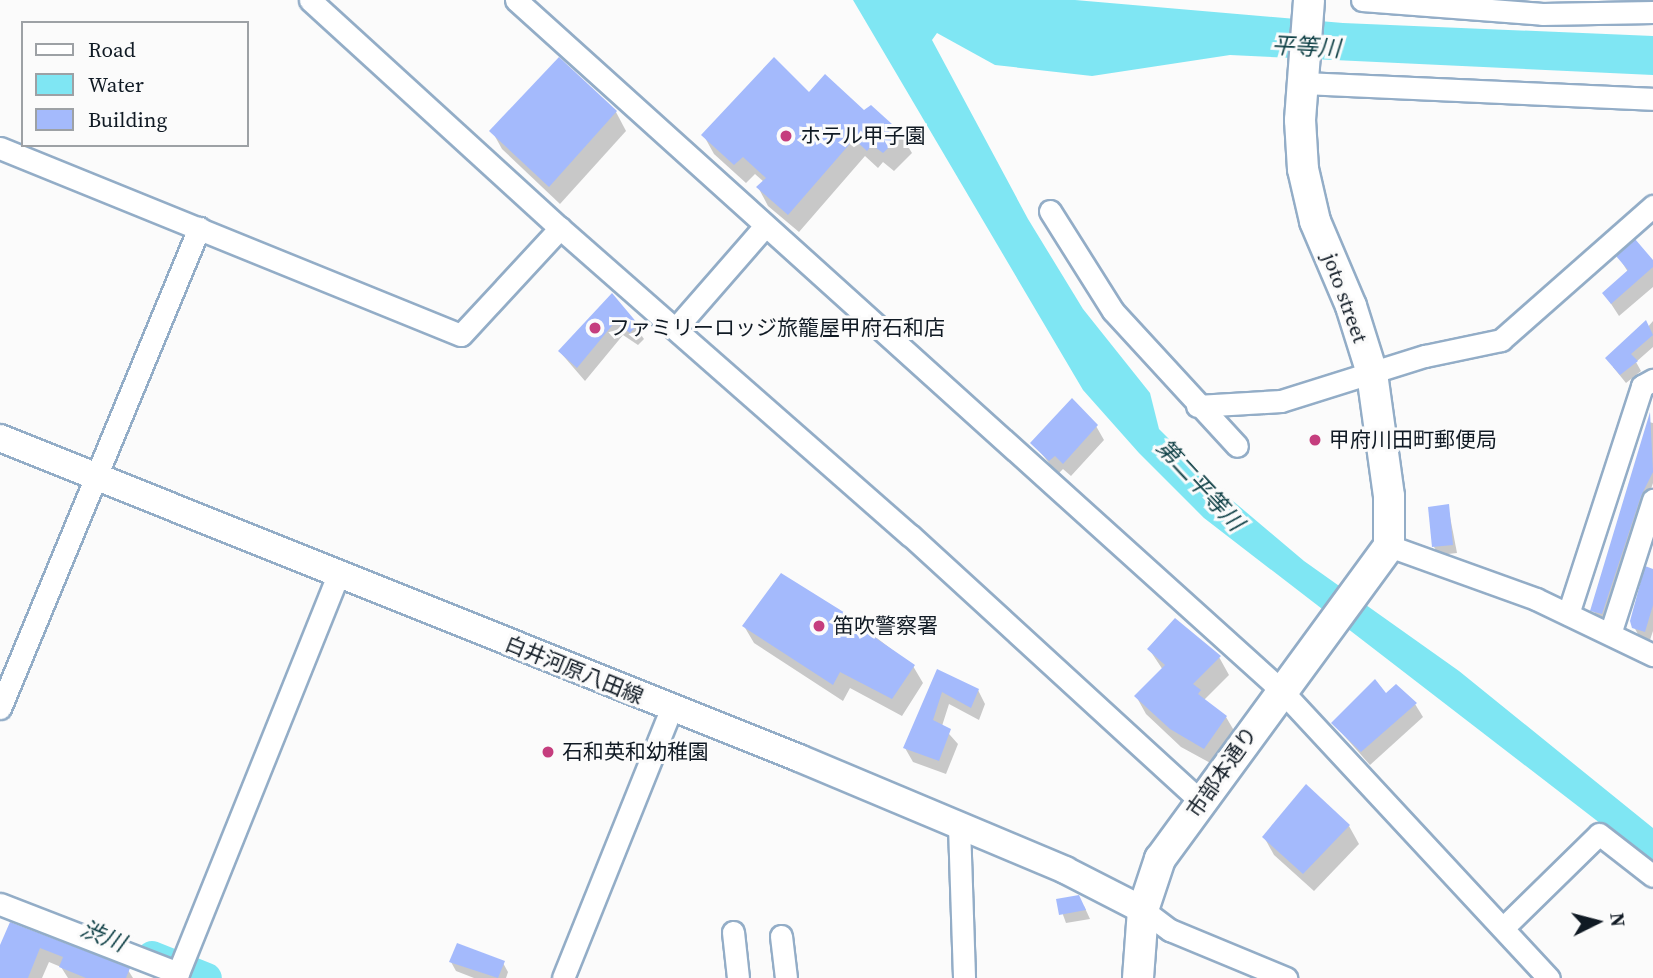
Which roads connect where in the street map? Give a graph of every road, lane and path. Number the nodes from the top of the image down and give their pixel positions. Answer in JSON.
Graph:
{"nodes":[{"id":1,"x":310,"y":0,"type":"edge"},
{"id":2,"x":516,"y":0,"type":"edge"},
{"id":3,"x":1362,"y":0,"type":"edge"},
{"id":4,"x":1309,"y":2,"type":"edge"},
{"id":5,"x":1653,"y":12,"type":"edge"},
{"id":6,"x":1303,"y":78,"type":"junction"},
{"id":7,"x":1653,"y":99,"type":"edge"},
{"id":8,"x":0,"y":148,"type":"edge"},
{"id":9,"x":1653,"y":206,"type":"edge"},
{"id":10,"x":1050,"y":211,"type":"dead end"},
{"id":11,"x":764,"y":227,"type":"junction"},
{"id":12,"x":199,"y":228,"type":"junction"},
{"id":13,"x":560,"y":228,"type":"junction"},
{"id":14,"x":676,"y":328,"type":"junction"},
{"id":15,"x":1372,"y":373,"type":"junction"},
{"id":16,"x":1653,"y":380,"type":"edge"},
{"id":17,"x":1198,"y":406,"type":"junction"},
{"id":18,"x":0,"y":438,"type":"edge"},
{"id":19,"x":1237,"y":446,"type":"dead end"},
{"id":20,"x":95,"y":477,"type":"junction"},
{"id":21,"x":1653,"y":500,"type":"edge"},
{"id":22,"x":1389,"y":546,"type":"junction"},
{"id":23,"x":338,"y":576,"type":"junction"},
{"id":24,"x":1568,"y":614,"type":"junction"},
{"id":25,"x":1610,"y":635,"type":"junction"},
{"id":26,"x":1653,"y":654,"type":"edge"},
{"id":27,"x":1280,"y":689,"type":"junction"},
{"id":28,"x":0,"y":708,"type":"edge"},
{"id":29,"x":671,"y":710,"type":"junction"},
{"id":30,"x":1201,"y":802,"type":"junction"},
{"id":31,"x":959,"y":826,"type":"junction"},
{"id":32,"x":1653,"y":876,"type":"edge"},
{"id":33,"x":0,"y":904,"type":"edge"},
{"id":34,"x":1143,"y":910,"type":"junction"},
{"id":35,"x":1503,"y":928,"type":"junction"},
{"id":36,"x":733,"y":932,"type":"dead end"},
{"id":37,"x":781,"y":936,"type":"dead end"},
{"id":38,"x":179,"y":971,"type":"edge"},
{"id":39,"x":564,"y":978,"type":"edge"},
{"id":40,"x":738,"y":978,"type":"edge"},
{"id":41,"x":786,"y":978,"type":"edge"},
{"id":42,"x":964,"y":978,"type":"edge"},
{"id":43,"x":1138,"y":978,"type":"edge"},
{"id":44,"x":1286,"y":978,"type":"edge"},
{"id":45,"x":1549,"y":978,"type":"edge"}],
"edges":[{"from":1,"to":13,"type":"street"},
{"from":2,"to":11,"type":"street"},
{"from":3,"to":5,"type":"street"},
{"from":4,"to":6,"type":"highway","name":"joto street"},
{"from":6,"to":7,"type":"street"},
{"from":6,"to":15,"type":"highway","name":"joto street"},
{"from":8,"to":12,"type":"street"},
{"from":9,"to":15,"type":"street"},
{"from":10,"to":17,"type":"street"},
{"from":11,"to":14,"type":"street"},
{"from":11,"to":27,"type":"street"},
{"from":12,"to":13,"type":"street"},
{"from":12,"to":20,"type":"street"},
{"from":13,"to":14,"type":"street"},
{"from":14,"to":30,"type":"street"},
{"from":15,"to":17,"type":"street"},
{"from":15,"to":22,"type":"highway","name":"joto street"},
{"from":16,"to":24,"type":"street"},
{"from":17,"to":19,"type":"street"},
{"from":18,"to":20,"type":"main road","name":"白井河原八田線"},
{"from":20,"to":23,"type":"main road","name":"白井河原八田線"},
{"from":20,"to":28,"type":"street"},
{"from":21,"to":25,"type":"street"},
{"from":22,"to":24,"type":"street"},
{"from":22,"to":27,"type":"highway","name":"市部本通り"},
{"from":23,"to":29,"type":"main road","name":"白井河原八田線"},
{"from":23,"to":38,"type":"street"},
{"from":24,"to":25,"type":"street"},
{"from":25,"to":26,"type":"street"},
{"from":27,"to":30,"type":"highway","name":"市部本通り"},
{"from":27,"to":35,"type":"street"},
{"from":29,"to":31,"type":"main road","name":"白井河原八田線"},
{"from":29,"to":39,"type":"street"},
{"from":30,"to":34,"type":"highway","name":"市部本通り"},
{"from":31,"to":34,"type":"main road","name":"白井河原八田線"},
{"from":31,"to":42,"type":"street"},
{"from":32,"to":35,"type":"street"},
{"from":33,"to":38,"type":"street"},
{"from":34,"to":43,"type":"highway","name":"市部本通り"},
{"from":34,"to":44,"type":"street"},
{"from":35,"to":45,"type":"street"},
{"from":36,"to":40,"type":"street"},
{"from":37,"to":41,"type":"street"}]}
